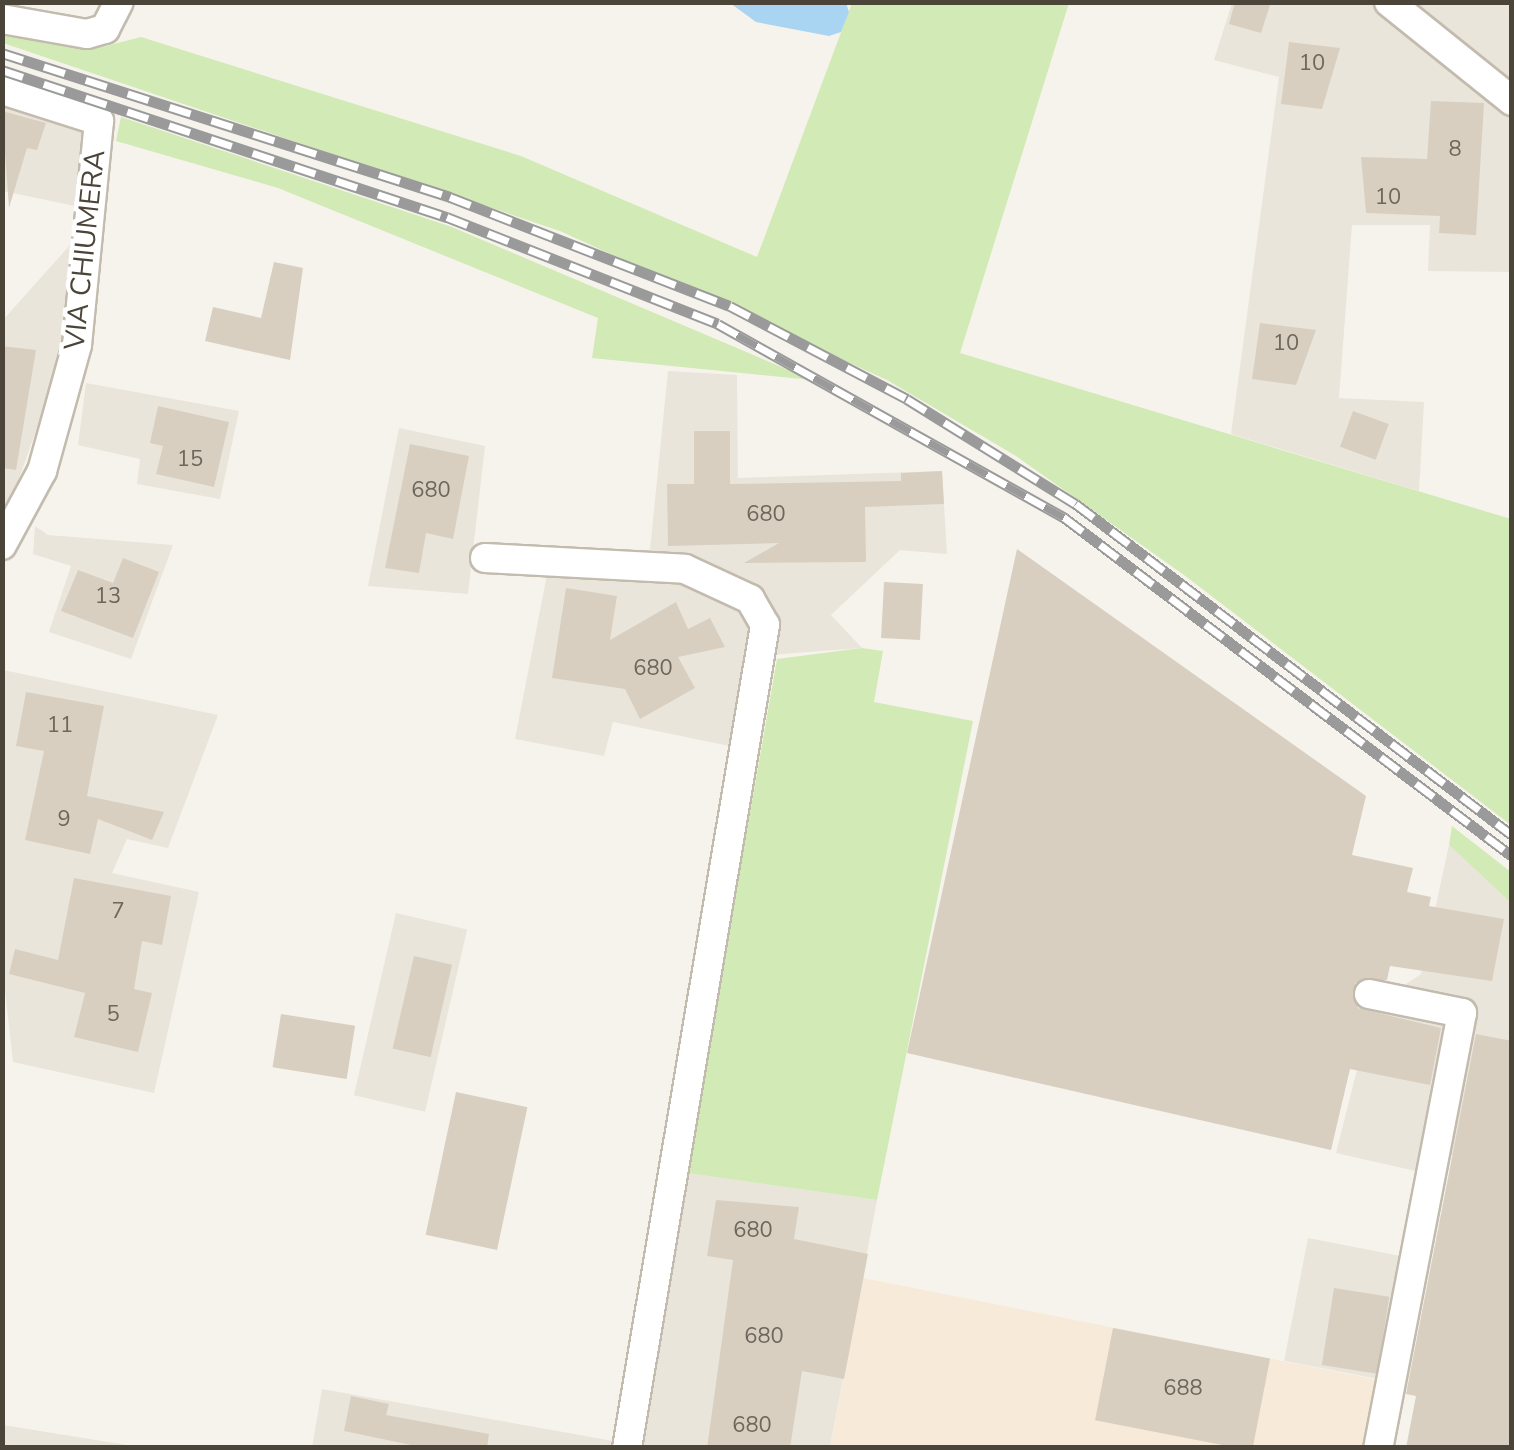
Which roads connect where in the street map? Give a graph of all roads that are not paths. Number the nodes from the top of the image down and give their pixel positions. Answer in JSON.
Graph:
{"nodes":[{"id":1,"x":119,"y":2,"type":"edge"},
{"id":2,"x":1388,"y":2,"type":"edge"},
{"id":3,"x":2,"y":19,"type":"edge"},
{"id":4,"x":2,"y":90,"type":"edge"},
{"id":5,"x":1512,"y":101,"type":"edge"},
{"id":6,"x":2,"y":545,"type":"edge"},
{"id":7,"x":485,"y":558,"type":"dead end"},
{"id":8,"x":1369,"y":994,"type":"dead end"},
{"id":9,"x":626,"y":1448,"type":"edge"},
{"id":10,"x":1378,"y":1448,"type":"edge"}],
"edges":[{"from":1,"to":3,"type":"street"},
{"from":2,"to":5,"type":"street"},
{"from":4,"to":6,"type":"street","name":"VIA CHIUMERA"},
{"from":7,"to":9,"type":"street"},
{"from":8,"to":10,"type":"street"}]}
